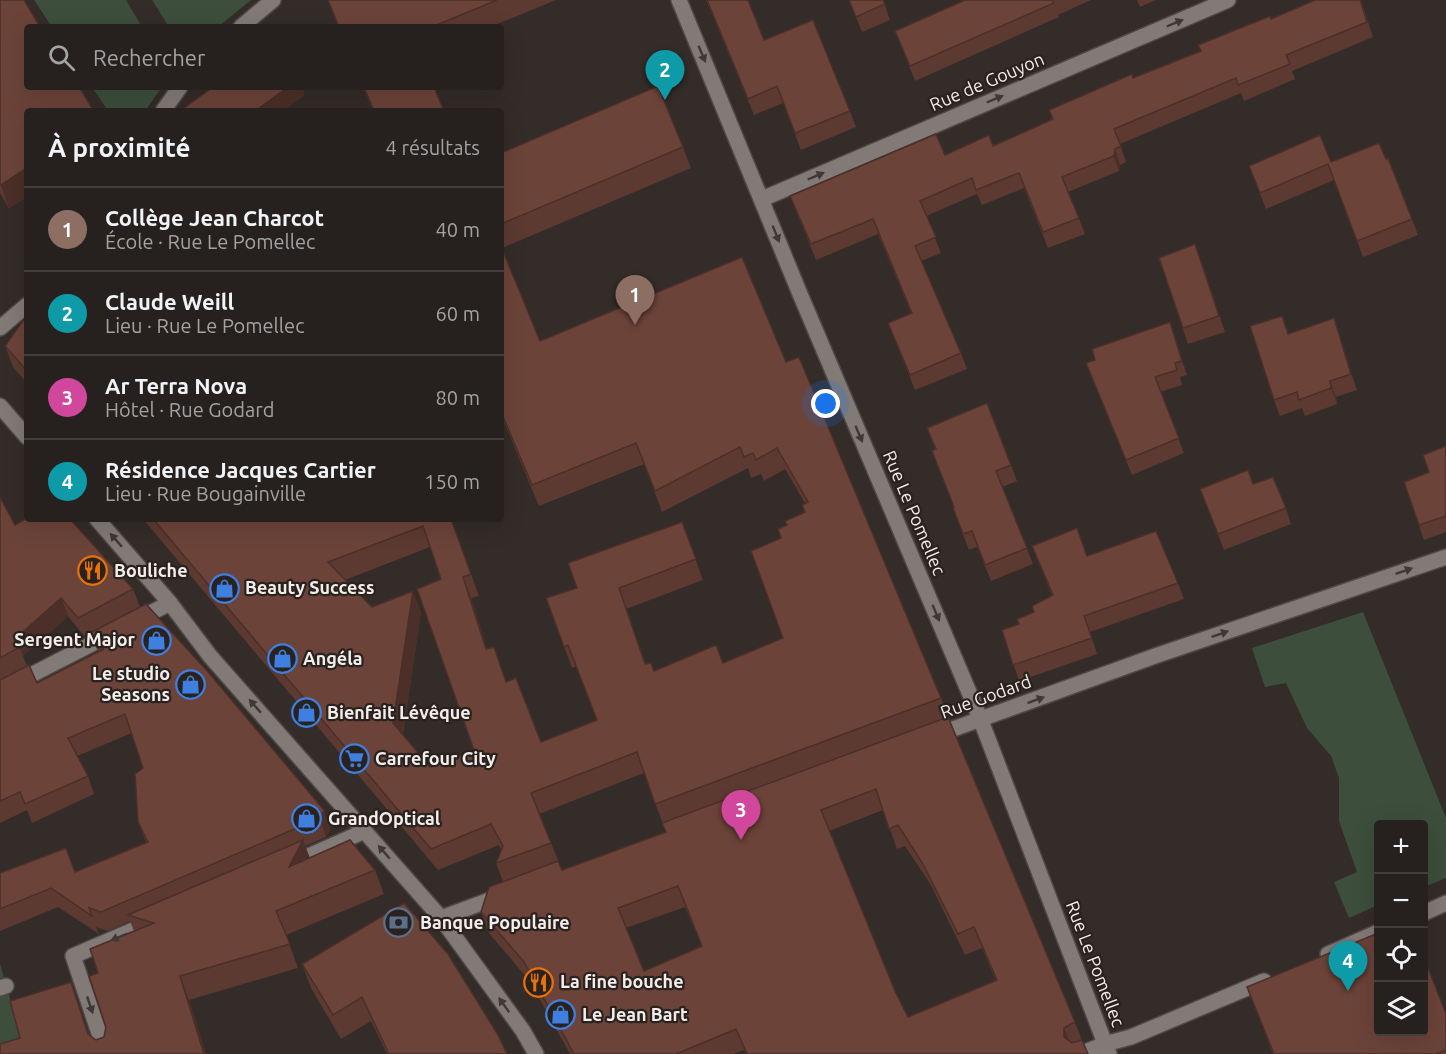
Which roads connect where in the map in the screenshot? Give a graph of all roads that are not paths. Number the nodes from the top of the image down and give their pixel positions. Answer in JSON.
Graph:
{"nodes":[{"id":1,"x":273,"y":0,"type":"edge"},
{"id":2,"x":679,"y":0,"type":"edge"},
{"id":3,"x":1228,"y":0,"type":"edge"},
{"id":4,"x":245,"y":24,"type":"edge"},
{"id":5,"x":178,"y":90,"type":"edge"},
{"id":6,"x":165,"y":108,"type":"edge"},
{"id":7,"x":762,"y":199,"type":"junction"},
{"id":8,"x":24,"y":308,"type":"edge"},
{"id":9,"x":0,"y":328,"type":"edge"},
{"id":10,"x":0,"y":406,"type":"edge"},
{"id":11,"x":24,"y":434,"type":"edge"},
{"id":12,"x":100,"y":522,"type":"edge"},
{"id":13,"x":1446,"y":557,"type":"edge"},
{"id":14,"x":170,"y":603,"type":"junction"},
{"id":15,"x":0,"y":692,"type":"edge"},
{"id":16,"x":981,"y":718,"type":"junction"},
{"id":17,"x":922,"y":741,"type":"edge"},
{"id":18,"x":365,"y":831,"type":"junction"},
{"id":19,"x":279,"y":868,"type":"edge"},
{"id":20,"x":519,"y":889,"type":"edge"},
{"id":21,"x":1446,"y":903,"type":"edge"},
{"id":22,"x":1428,"y":911,"type":"edge"},
{"id":23,"x":171,"y":915,"type":"edge"},
{"id":24,"x":441,"y":918,"type":"junction"},
{"id":25,"x":1374,"y":934,"type":"edge"},
{"id":26,"x":1318,"y":958,"type":"edge"},
{"id":27,"x":1277,"y":975,"type":"edge"},
{"id":28,"x":1107,"y":1049,"type":"edge"},
{"id":29,"x":106,"y":1054,"type":"edge"},
{"id":30,"x":536,"y":1054,"type":"edge"},
{"id":31,"x":1080,"y":1054,"type":"edge"}],
"edges":[{"from":1,"to":4,"type":"street"},
{"from":2,"to":7,"type":"street","name":"Rue Le Pomellec","one_way":true},
{"from":7,"to":3,"type":"street","name":"Rue de Gouyon","one_way":true},
{"from":5,"to":6,"type":"street"},
{"from":7,"to":16,"type":"street","name":"Rue Le Pomellec","one_way":true},
{"from":8,"to":9,"type":"street"},
{"from":10,"to":11,"type":"street"},
{"from":14,"to":12,"type":"street","one_way":true},
{"from":16,"to":13,"type":"street","name":"Rue Godard","one_way":true},
{"from":14,"to":15,"type":"street"},
{"from":18,"to":14,"type":"street","one_way":true},
{"from":16,"to":17,"type":"street","name":"Rue Godard"},
{"from":16,"to":28,"type":"street","name":"Rue Le Pomellec"},
{"from":18,"to":19,"type":"street"},
{"from":24,"to":18,"type":"street","one_way":true},
{"from":20,"to":24,"type":"street"},
{"from":21,"to":22,"type":"street"},
{"from":23,"to":29,"type":"street","one_way":true},
{"from":30,"to":24,"type":"street","one_way":true},
{"from":25,"to":26,"type":"street"},
{"from":27,"to":28,"type":"street"},
{"from":28,"to":31,"type":"street"}]}
